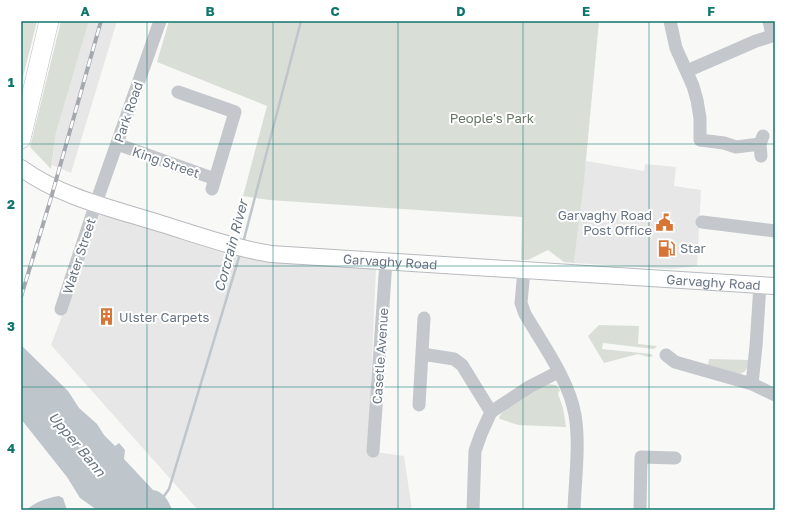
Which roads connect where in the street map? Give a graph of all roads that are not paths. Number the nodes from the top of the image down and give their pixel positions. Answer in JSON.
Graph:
{"nodes":[{"id":1,"x":49,"y":21,"type":"edge"},
{"id":2,"x":160,"y":21,"type":"edge"},
{"id":3,"x":670,"y":21,"type":"edge"},
{"id":4,"x":769,"y":21,"type":"edge"},
{"id":5,"x":774,"y":35,"type":"edge"},
{"id":6,"x":687,"y":71,"type":"junction"},
{"id":7,"x":178,"y":92,"type":"dead end"},
{"id":8,"x":22,"y":136,"type":"edge"},
{"id":9,"x":117,"y":144,"type":"junction"},
{"id":10,"x":761,"y":145,"type":"dead end"},
{"id":11,"x":21,"y":168,"type":"edge"},
{"id":12,"x":96,"y":204,"type":"junction"},
{"id":13,"x":702,"y":222,"type":"dead end"},
{"id":14,"x":775,"y":231,"type":"edge"},
{"id":15,"x":386,"y":261,"type":"junction"},
{"id":16,"x":524,"y":270,"type":"junction"},
{"id":17,"x":768,"y":285,"type":"edge"},
{"id":18,"x":62,"y":309,"type":"dead end"},
{"id":19,"x":424,"y":318,"type":"dead end"},
{"id":20,"x":422,"y":354,"type":"junction"},
{"id":21,"x":666,"y":355,"type":"dead end"},
{"id":22,"x":558,"y":372,"type":"junction"},
{"id":23,"x":752,"y":384,"type":"junction"},
{"id":24,"x":775,"y":394,"type":"edge"},
{"id":25,"x":418,"y":404,"type":"dead end"},
{"id":26,"x":491,"y":412,"type":"junction"},
{"id":27,"x":373,"y":451,"type":"dead end"},
{"id":28,"x":675,"y":458,"type":"dead end"},
{"id":29,"x":472,"y":510,"type":"edge"},
{"id":30,"x":574,"y":510,"type":"edge"},
{"id":31,"x":640,"y":510,"type":"edge"}],
"edges":[{"from":1,"to":8,"type":"highway"},
{"from":2,"to":9,"type":"street","name":"Park Road"},
{"from":3,"to":6,"type":"street"},
{"from":4,"to":5,"type":"street"},
{"from":5,"to":6,"type":"street"},
{"from":6,"to":10,"type":"street"},
{"from":7,"to":9,"type":"street","name":"King Street"},
{"from":9,"to":12,"type":"street","name":"Park Road"},
{"from":11,"to":12,"type":"main road","name":"Garvaghy Road"},
{"from":12,"to":15,"type":"main road","name":"Garvaghy Road"},
{"from":12,"to":18,"type":"street","name":"Water Street"},
{"from":13,"to":14,"type":"street"},
{"from":15,"to":16,"type":"main road","name":"Garvaghy Road"},
{"from":15,"to":27,"type":"street","name":"Casetle Avenue"},
{"from":16,"to":17,"type":"main road","name":"Garvaghy Road"},
{"from":16,"to":22,"type":"street"},
{"from":17,"to":23,"type":"street"},
{"from":19,"to":20,"type":"street"},
{"from":20,"to":25,"type":"street"},
{"from":20,"to":26,"type":"street"},
{"from":21,"to":23,"type":"street"},
{"from":22,"to":26,"type":"street"},
{"from":22,"to":30,"type":"street"},
{"from":23,"to":24,"type":"street"},
{"from":26,"to":29,"type":"street"},
{"from":28,"to":31,"type":"street"}]}
